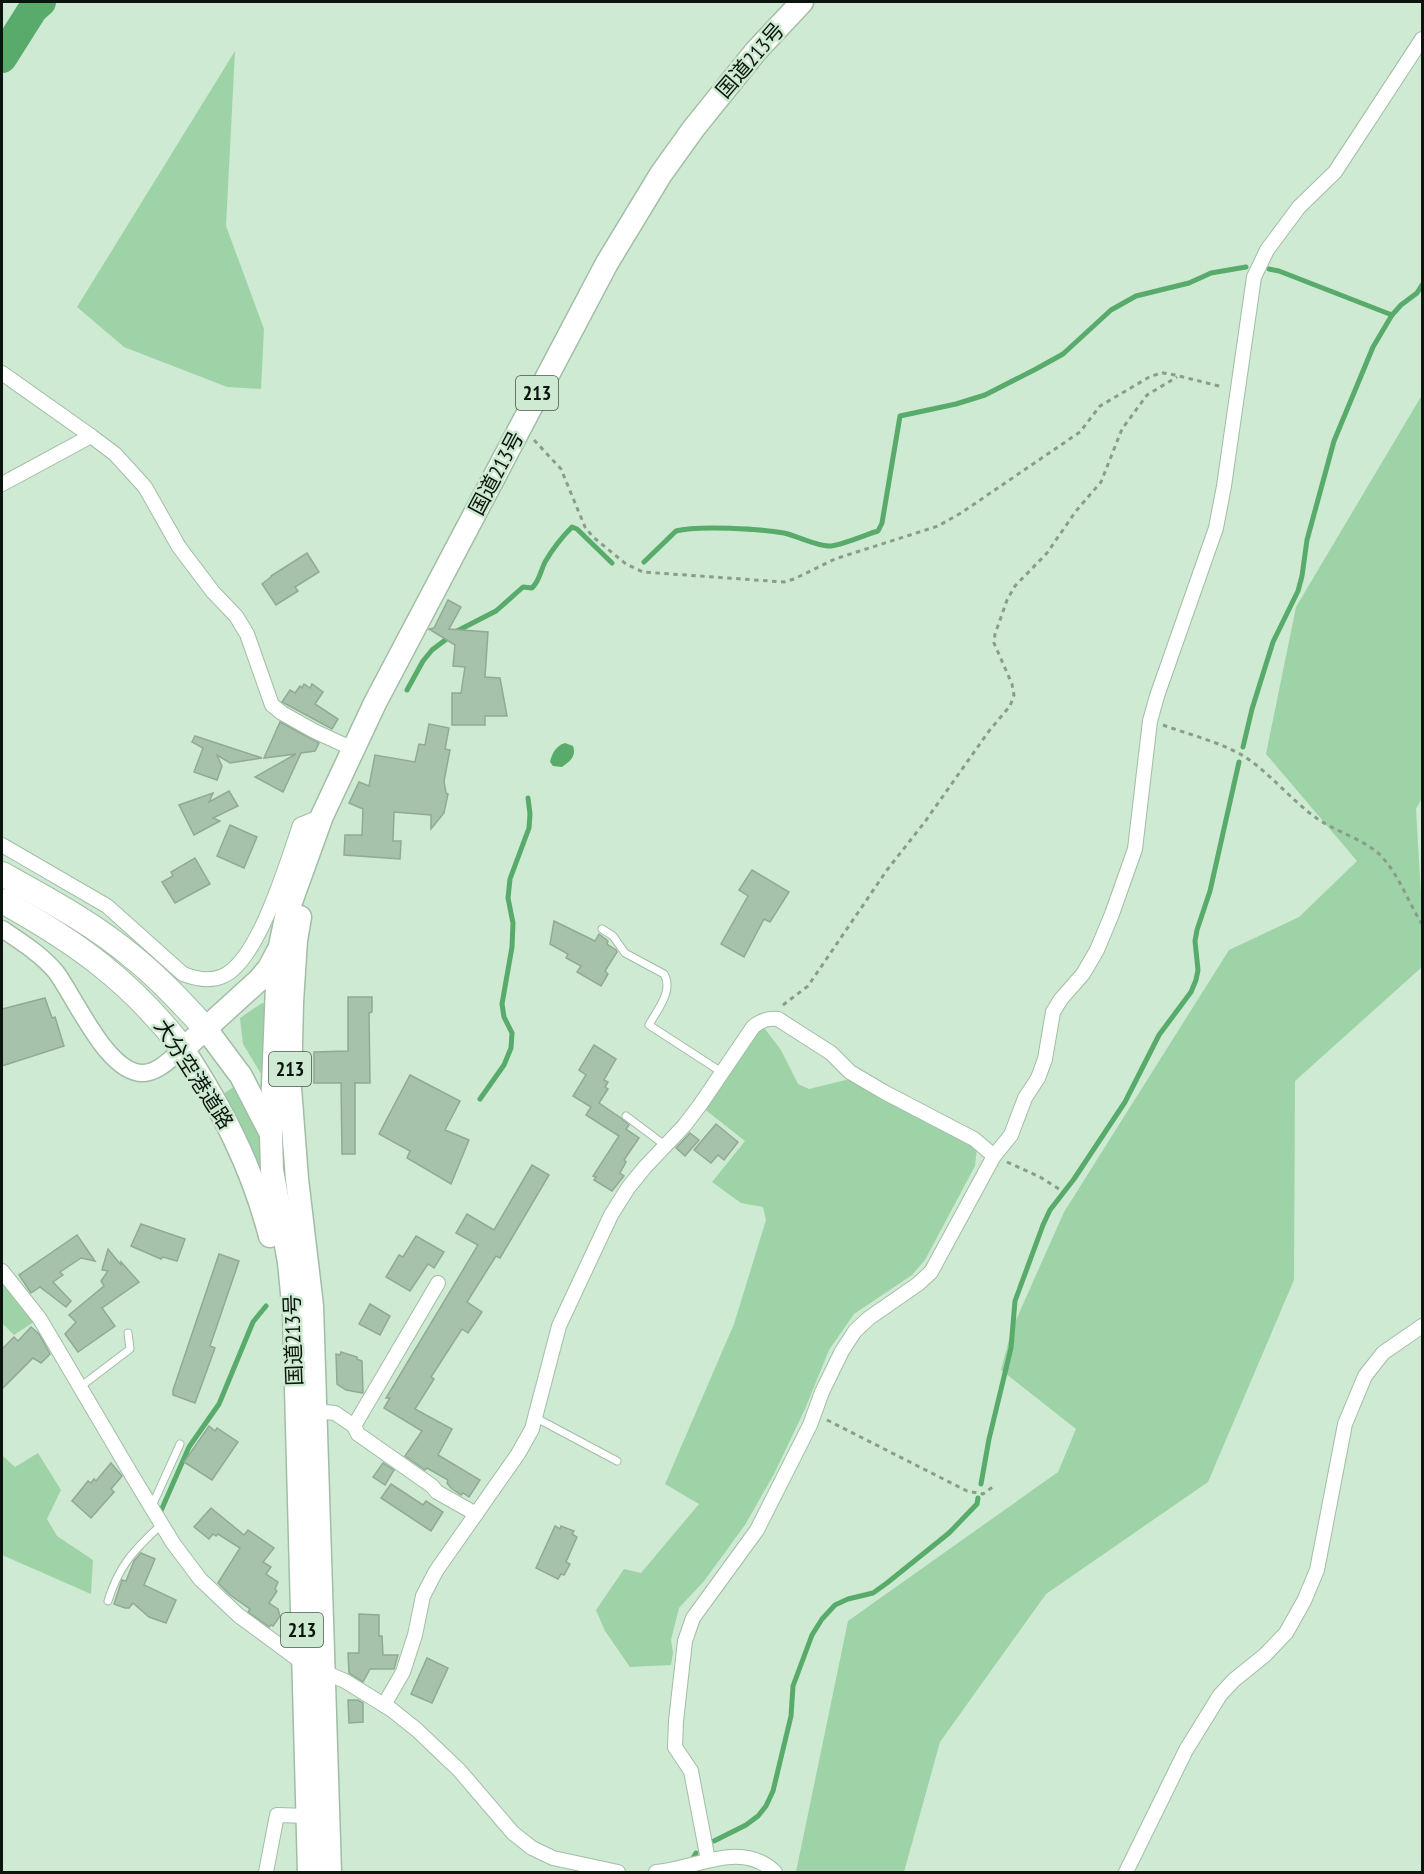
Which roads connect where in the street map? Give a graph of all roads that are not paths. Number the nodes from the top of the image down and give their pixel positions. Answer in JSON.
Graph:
{"nodes":[{"id":1,"x":802,"y":2,"type":"edge"},
{"id":2,"x":1422,"y":39,"type":"edge"},
{"id":3,"x":2,"y":373,"type":"edge"},
{"id":4,"x":91,"y":435,"type":"junction"},
{"id":5,"x":2,"y":484,"type":"edge"},
{"id":6,"x":353,"y":749,"type":"junction"},
{"id":7,"x":321,"y":816,"type":"junction"},
{"id":8,"x":2,"y":845,"type":"edge"},
{"id":9,"x":2,"y":874,"type":"edge"},
{"id":10,"x":2,"y":901,"type":"edge"},
{"id":11,"x":302,"y":904,"type":"junction"},
{"id":12,"x":2,"y":929,"type":"edge"},
{"id":13,"x":602,"y":929,"type":"dead end"},
{"id":14,"x":280,"y":946,"type":"junction"},
{"id":15,"x":277,"y":985,"type":"junction"},
{"id":16,"x":206,"y":1029,"type":"junction"},
{"id":17,"x":183,"y":1049,"type":"junction"},
{"id":18,"x":723,"y":1073,"type":"junction"},
{"id":19,"x":626,"y":1116,"type":"dead end"},
{"id":20,"x":271,"y":1136,"type":"junction"},
{"id":21,"x":666,"y":1146,"type":"junction"},
{"id":22,"x":994,"y":1156,"type":"junction"},
{"id":23,"x":304,"y":1234,"type":"junction"},
{"id":24,"x":2,"y":1271,"type":"edge"},
{"id":25,"x":438,"y":1283,"type":"dead end"},
{"id":26,"x":1422,"y":1326,"type":"edge"},
{"id":27,"x":128,"y":1333,"type":"dead end"},
{"id":28,"x":80,"y":1387,"type":"junction"},
{"id":29,"x":295,"y":1388,"type":"junction"},
{"id":30,"x":316,"y":1411,"type":"junction"},
{"id":31,"x":536,"y":1421,"type":"junction"},
{"id":32,"x":354,"y":1426,"type":"junction"},
{"id":33,"x":180,"y":1444,"type":"dead end"},
{"id":34,"x":616,"y":1461,"type":"dead end"},
{"id":35,"x":151,"y":1508,"type":"junction"},
{"id":36,"x":477,"y":1514,"type":"junction"},
{"id":37,"x":162,"y":1524,"type":"junction"},
{"id":38,"x":108,"y":1601,"type":"dead end"},
{"id":39,"x":303,"y":1663,"type":"junction"},
{"id":40,"x":325,"y":1672,"type":"junction"},
{"id":41,"x":384,"y":1705,"type":"junction"},
{"id":42,"x":308,"y":1815,"type":"junction"},
{"id":43,"x":708,"y":1860,"type":"junction"},
{"id":44,"x":266,"y":1872,"type":"edge"},
{"id":45,"x":309,"y":1872,"type":"edge"},
{"id":46,"x":330,"y":1872,"type":"edge"},
{"id":47,"x":618,"y":1872,"type":"edge"},
{"id":48,"x":656,"y":1872,"type":"edge"},
{"id":49,"x":774,"y":1872,"type":"edge"},
{"id":50,"x":1126,"y":1872,"type":"edge"}],
"edges":[{"from":1,"to":6,"type":"highway","name":"国道213号","number":"213"},
{"from":2,"to":22,"type":"street"},
{"from":3,"to":4,"type":"street"},
{"from":4,"to":5,"type":"street"},
{"from":4,"to":6,"type":"street"},
{"from":6,"to":7,"type":"highway","name":"国道213号","number":"213"},
{"from":7,"to":8,"type":"street"},
{"from":7,"to":11,"type":"highway","name":"国道213号","number":"213"},
{"from":7,"to":14,"type":"highway","name":"国道213号","number":"213"},
{"from":9,"to":16,"type":"highway","name":"大分空港道路","number":"213"},
{"from":10,"to":17,"type":"highway","name":"大分空港道路","number":"213"},
{"from":11,"to":15,"type":"highway"},
{"from":11,"to":23,"type":"highway","name":"国道213号","number":"213"},
{"from":12,"to":17,"type":"street"},
{"from":13,"to":18,"type":"lane"},
{"from":14,"to":15,"type":"highway","name":"国道213号","number":"213"},
{"from":14,"to":16,"type":"highway"},
{"from":15,"to":16,"type":"highway"},
{"from":15,"to":20,"type":"highway","name":"国道213号","number":"213"},
{"from":16,"to":17,"type":"highway"},
{"from":16,"to":20,"type":"highway","name":"大分空港道路","number":"213"},
{"from":17,"to":29,"type":"highway","name":"大分空港道路","number":"213"},
{"from":18,"to":21,"type":"street"},
{"from":18,"to":22,"type":"street"},
{"from":19,"to":21,"type":"lane"},
{"from":20,"to":23,"type":"highway","name":"大分空港道路","number":"213"},
{"from":20,"to":29,"type":"highway","name":"国道213号","number":"213"},
{"from":21,"to":31,"type":"street"},
{"from":22,"to":43,"type":"street"},
{"from":23,"to":30,"type":"highway","name":"国道213号","number":"213"},
{"from":24,"to":28,"type":"street"},
{"from":25,"to":32,"type":"street"},
{"from":26,"to":50,"type":"street"},
{"from":27,"to":28,"type":"lane"},
{"from":28,"to":35,"type":"street"},
{"from":29,"to":39,"type":"highway","name":"国道213号","number":"213"},
{"from":30,"to":32,"type":"street"},
{"from":30,"to":40,"type":"highway","name":"国道213号","number":"213"},
{"from":31,"to":34,"type":"lane"},
{"from":31,"to":36,"type":"street"},
{"from":32,"to":36,"type":"street"},
{"from":33,"to":35,"type":"lane"},
{"from":35,"to":37,"type":"street"},
{"from":36,"to":41,"type":"street"},
{"from":37,"to":38,"type":"lane"},
{"from":37,"to":39,"type":"street"},
{"from":39,"to":40,"type":"street"},
{"from":39,"to":42,"type":"highway","name":"国道213号","number":"213"},
{"from":40,"to":41,"type":"street"},
{"from":40,"to":46,"type":"highway","name":"国道213号","number":"213"},
{"from":41,"to":47,"type":"street"},
{"from":42,"to":44,"type":"street"},
{"from":42,"to":45,"type":"highway","name":"国道213号","number":"213"},
{"from":43,"to":48,"type":"street"},
{"from":43,"to":49,"type":"street"}]}
